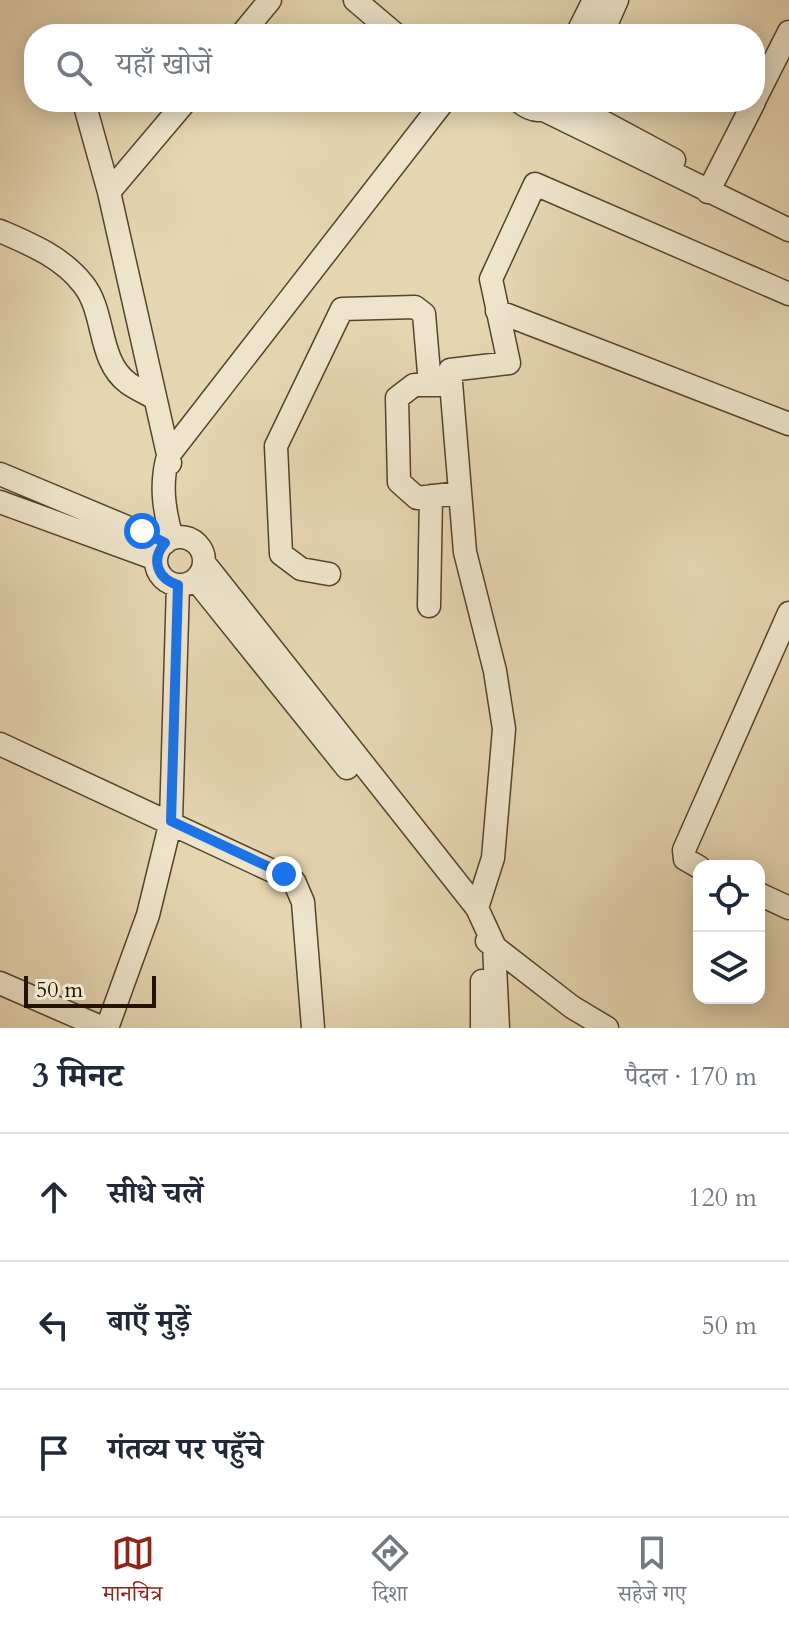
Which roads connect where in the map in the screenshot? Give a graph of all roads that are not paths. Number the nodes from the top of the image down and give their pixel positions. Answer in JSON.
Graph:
{"nodes":[{"id":1,"x":270,"y":0,"type":"edge"},
{"id":2,"x":355,"y":0,"type":"edge"},
{"id":3,"x":594,"y":0,"type":"edge"},
{"id":4,"x":617,"y":0,"type":"edge"},
{"id":5,"x":250,"y":24,"type":"edge"},
{"id":6,"x":383,"y":24,"type":"edge"},
{"id":7,"x":582,"y":24,"type":"edge"},
{"id":8,"x":606,"y":24,"type":"edge"},
{"id":9,"x":789,"y":32,"type":"edge"},
{"id":10,"x":765,"y":79,"type":"edge"},
{"id":11,"x":87,"y":112,"type":"edge"},
{"id":12,"x":177,"y":112,"type":"edge"},
{"id":13,"x":435,"y":112,"type":"edge"},
{"id":14,"x":562,"y":112,"type":"edge"},
{"id":15,"x":583,"y":112,"type":"edge"},
{"id":16,"x":748,"y":112,"type":"edge"},
{"id":17,"x":711,"y":186,"type":"junction"},
{"id":18,"x":109,"y":192,"type":"junction"},
{"id":19,"x":789,"y":216,"type":"edge"},
{"id":20,"x":789,"y":230,"type":"edge"},
{"id":21,"x":0,"y":231,"type":"edge"},
{"id":22,"x":789,"y":294,"type":"edge"},
{"id":23,"x":497,"y":311,"type":"junction"},
{"id":24,"x":441,"y":385,"type":"junction"},
{"id":25,"x":155,"y":398,"type":"junction"},
{"id":26,"x":789,"y":424,"type":"edge"},
{"id":27,"x":168,"y":456,"type":"junction"},
{"id":28,"x":0,"y":474,"type":"edge"},
{"id":29,"x":41,"y":493,"type":"junction"},
{"id":30,"x":460,"y":493,"type":"junction"},
{"id":31,"x":431,"y":496,"type":"junction"},
{"id":32,"x":0,"y":502,"type":"edge"},
{"id":33,"x":32,"y":515,"type":"junction"},
{"id":34,"x":169,"y":544,"type":"junction"},
{"id":35,"x":329,"y":574,"type":"dead end"},
{"id":36,"x":193,"y":576,"type":"junction"},
{"id":37,"x":429,"y":606,"type":"dead end"},
{"id":38,"x":789,"y":613,"type":"edge"},
{"id":39,"x":0,"y":744,"type":"edge"},
{"id":40,"x":171,"y":821,"type":"junction"},
{"id":41,"x":693,"y":864,"type":"edge"},
{"id":42,"x":765,"y":897,"type":"edge"},
{"id":43,"x":477,"y":908,"type":"junction"},
{"id":44,"x":789,"y":908,"type":"edge"},
{"id":45,"x":485,"y":940,"type":"junction"},
{"id":46,"x":0,"y":983,"type":"edge"},
{"id":47,"x":105,"y":1028,"type":"edge"},
{"id":48,"x":313,"y":1028,"type":"edge"},
{"id":49,"x":482,"y":1028,"type":"edge"},
{"id":50,"x":498,"y":1028,"type":"edge"},
{"id":51,"x":607,"y":1028,"type":"edge"}],
"edges":[{"from":1,"to":5,"type":"street"},
{"from":2,"to":6,"type":"street"},
{"from":3,"to":7,"type":"street"},
{"from":4,"to":8,"type":"street"},
{"from":9,"to":10,"type":"street"},
{"from":11,"to":18,"type":"street"},
{"from":12,"to":18,"type":"street"},
{"from":13,"to":27,"type":"street"},
{"from":14,"to":17,"type":"street"},
{"from":15,"to":17,"type":"street"},
{"from":16,"to":17,"type":"street"},
{"from":17,"to":19,"type":"street"},
{"from":17,"to":20,"type":"street"},
{"from":18,"to":25,"type":"street"},
{"from":21,"to":25,"type":"street"},
{"from":22,"to":23,"type":"street"},
{"from":23,"to":24,"type":"street"},
{"from":23,"to":26,"type":"street"},
{"from":24,"to":30,"type":"street"},
{"from":24,"to":31,"type":"street"},
{"from":24,"to":35,"type":"street"},
{"from":25,"to":27,"type":"street"},
{"from":27,"to":34,"type":"street"},
{"from":28,"to":29,"type":"street"},
{"from":29,"to":33,"type":"street"},
{"from":29,"to":34,"type":"street"},
{"from":30,"to":31,"type":"street"},
{"from":30,"to":43,"type":"street"},
{"from":31,"to":37,"type":"street"},
{"from":32,"to":33,"type":"street"},
{"from":33,"to":34,"type":"street"},
{"from":34,"to":36,"type":"street"},
{"from":34,"to":36,"type":"street"},
{"from":36,"to":40,"type":"street"},
{"from":36,"to":43,"type":"street"},
{"from":36,"to":45,"type":"street"},
{"from":38,"to":41,"type":"street"},
{"from":39,"to":40,"type":"street"},
{"from":40,"to":47,"type":"street"},
{"from":40,"to":48,"type":"street"},
{"from":42,"to":44,"type":"street"},
{"from":43,"to":45,"type":"street"},
{"from":45,"to":49,"type":"street"},
{"from":45,"to":50,"type":"street"},
{"from":45,"to":51,"type":"street"},
{"from":46,"to":47,"type":"street"}]}
